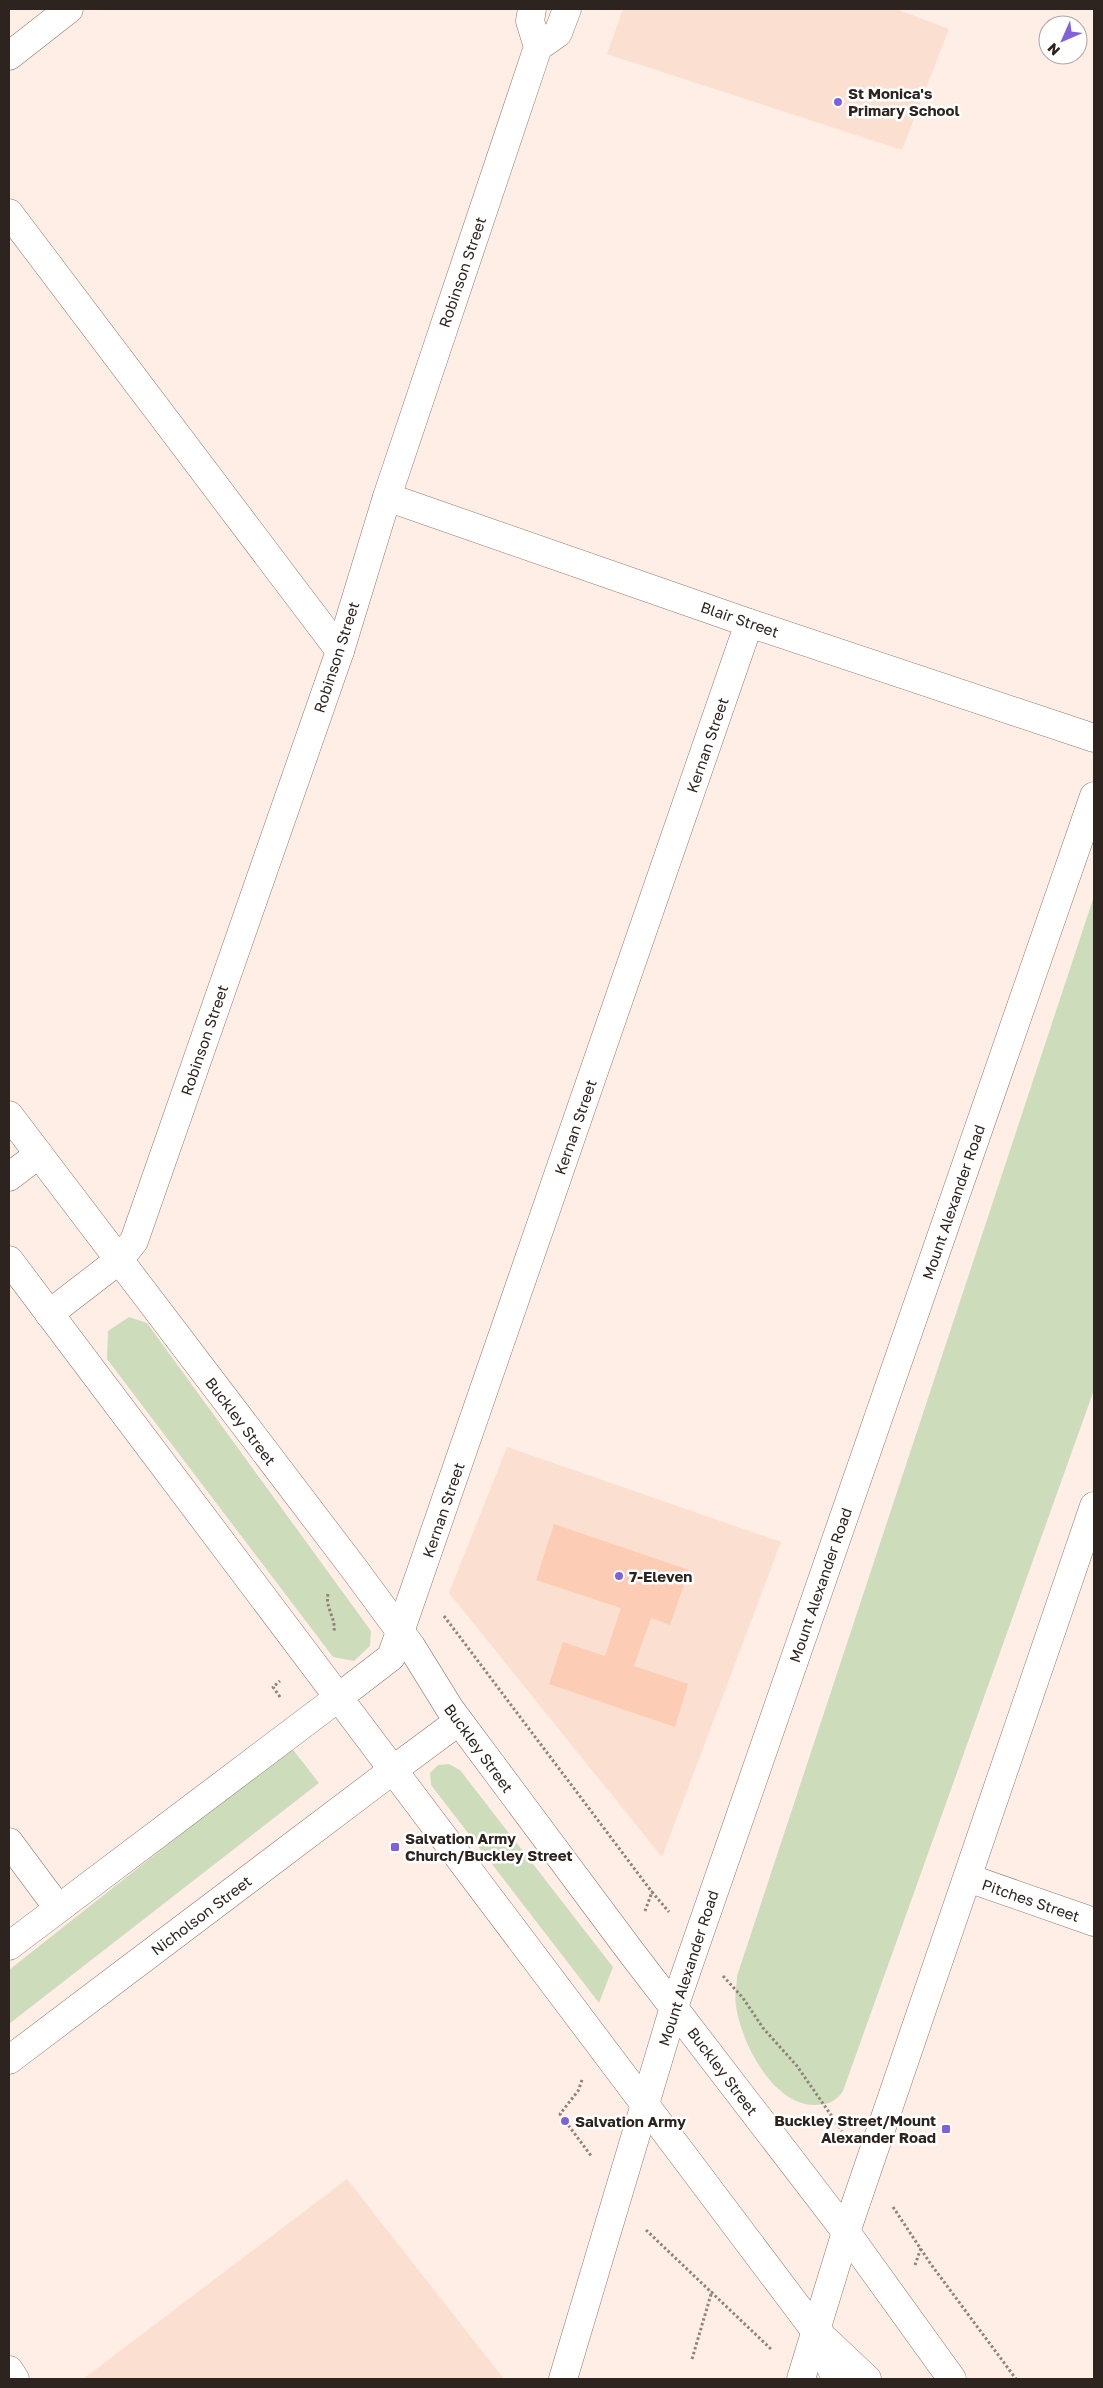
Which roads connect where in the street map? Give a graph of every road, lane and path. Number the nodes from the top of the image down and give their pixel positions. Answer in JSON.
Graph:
{"nodes":[{"id":1,"x":69,"y":9,"type":"edge"},
{"id":2,"x":532,"y":9,"type":"edge"},
{"id":3,"x":567,"y":9,"type":"edge"},
{"id":4,"x":538,"y":47,"type":"junction"},
{"id":5,"x":9,"y":56,"type":"edge"},
{"id":6,"x":10,"y":218,"type":"edge"},
{"id":7,"x":386,"y":497,"type":"junction"},
{"id":8,"x":749,"y":623,"type":"junction"},
{"id":9,"x":340,"y":651,"type":"junction"},
{"id":10,"x":1094,"y":738,"type":"edge"},
{"id":11,"x":1094,"y":796,"type":"edge"},
{"id":12,"x":9,"y":1115,"type":"edge"},
{"id":13,"x":39,"y":1154,"type":"junction"},
{"id":14,"x":9,"y":1177,"type":"edge"},
{"id":15,"x":9,"y":1260,"type":"edge"},
{"id":16,"x":119,"y":1260,"type":"junction"},
{"id":17,"x":49,"y":1314,"type":"junction"},
{"id":18,"x":1094,"y":1506,"type":"edge"},
{"id":19,"x":400,"y":1632,"type":"junction"},
{"id":20,"x":339,"y":1697,"type":"junction"},
{"id":21,"x":459,"y":1721,"type":"junction"},
{"id":22,"x":393,"y":1770,"type":"junction"},
{"id":23,"x":9,"y":1842,"type":"edge"},
{"id":24,"x":968,"y":1878,"type":"junction"},
{"id":25,"x":58,"y":1908,"type":"junction"},
{"id":26,"x":1094,"y":1922,"type":"edge"},
{"id":27,"x":9,"y":1946,"type":"edge"},
{"id":28,"x":674,"y":2007,"type":"junction"},
{"id":29,"x":9,"y":2060,"type":"edge"},
{"id":30,"x":644,"y":2105,"type":"junction"},
{"id":31,"x":846,"y":2232,"type":"junction"},
{"id":32,"x":921,"y":2247,"type":"dead end"},
{"id":33,"x":712,"y":2292,"type":"dead end"},
{"id":34,"x":814,"y":2330,"type":"junction"},
{"id":35,"x":692,"y":2359,"type":"dead end"},
{"id":36,"x":9,"y":2370,"type":"edge"},
{"id":37,"x":15,"y":2379,"type":"edge"},
{"id":38,"x":563,"y":2379,"type":"edge"},
{"id":39,"x":801,"y":2379,"type":"edge"},
{"id":40,"x":836,"y":2379,"type":"edge"},
{"id":41,"x":867,"y":2379,"type":"edge"},
{"id":42,"x":952,"y":2379,"type":"edge"},
{"id":43,"x":1016,"y":2379,"type":"edge"}],
"edges":[{"from":1,"to":5,"type":"main road"},
{"from":2,"to":4,"type":"main road"},
{"from":3,"to":4,"type":"main road"},
{"from":4,"to":7,"type":"main road","name":"Robinson Street"},
{"from":6,"to":9,"type":"main road"},
{"from":7,"to":8,"type":"main road","name":"Blair Street"},
{"from":7,"to":9,"type":"main road","name":"Robinson Street"},
{"from":8,"to":10,"type":"main road","name":"Blair Street"},
{"from":8,"to":19,"type":"main road","name":"Kernan Street"},
{"from":9,"to":16,"type":"main road","name":"Robinson Street"},
{"from":11,"to":28,"type":"main road","name":"Mount Alexander Road"},
{"from":12,"to":13,"type":"main road","name":"Buckley Street"},
{"from":13,"to":14,"type":"main road"},
{"from":13,"to":16,"type":"main road","name":"Buckley Street"},
{"from":15,"to":17,"type":"main road"},
{"from":16,"to":17,"type":"main road","name":"Robinson Street"},
{"from":16,"to":19,"type":"main road","name":"Buckley Street"},
{"from":17,"to":20,"type":"main road"},
{"from":18,"to":24,"type":"main road"},
{"from":19,"to":20,"type":"main road","name":"Kernan Street"},
{"from":19,"to":21,"type":"main road","name":"Buckley Street"},
{"from":20,"to":22,"type":"main road"},
{"from":20,"to":25,"type":"main road"},
{"from":21,"to":22,"type":"main road","name":"Nicholson Street"},
{"from":21,"to":28,"type":"main road","name":"Buckley Street"},
{"from":22,"to":29,"type":"main road","name":"Nicholson Street"},
{"from":22,"to":30,"type":"main road"},
{"from":23,"to":25,"type":"main road"},
{"from":24,"to":26,"type":"main road","name":"Pitches Street"},
{"from":24,"to":31,"type":"main road"},
{"from":25,"to":27,"type":"main road"},
{"from":28,"to":30,"type":"main road","name":"Mount Alexander Road"},
{"from":28,"to":31,"type":"main road","name":"Buckley Street"},
{"from":30,"to":34,"type":"main road"},
{"from":30,"to":38,"type":"main road","name":"Mount Alexander Road"},
{"from":31,"to":34,"type":"main road"},
{"from":31,"to":42,"type":"main road","name":"Buckley Street"},
{"from":32,"to":43,"type":"path"},
{"from":33,"to":35,"type":"path"},
{"from":34,"to":39,"type":"main road"},
{"from":34,"to":40,"type":"main road"},
{"from":34,"to":41,"type":"main road"},
{"from":36,"to":37,"type":"main road"}]}
